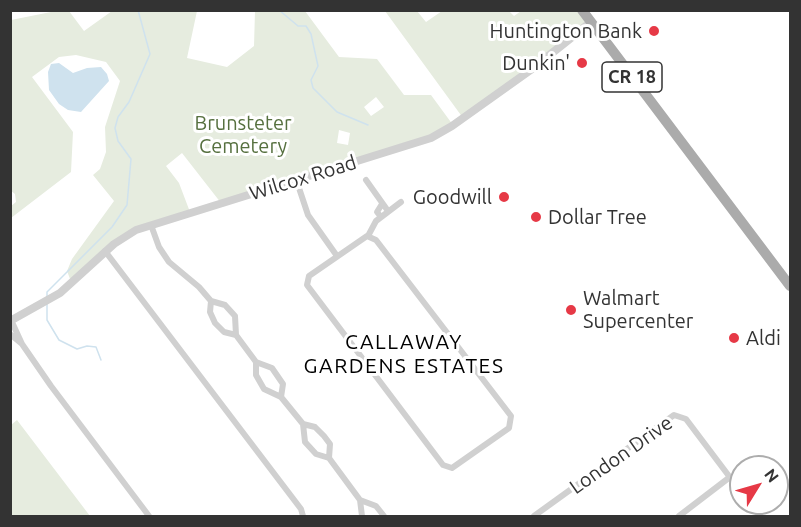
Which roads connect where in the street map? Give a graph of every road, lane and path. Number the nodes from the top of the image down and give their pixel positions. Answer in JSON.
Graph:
{"nodes":[{"id":1,"x":582,"y":10,"type":"edge"},
{"id":2,"x":591,"y":22,"type":"junction"},
{"id":3,"x":296,"y":179,"type":"junction"},
{"id":4,"x":366,"y":180,"type":"dead end"},
{"id":5,"x":402,"y":202,"type":"dead end"},
{"id":6,"x":382,"y":204,"type":"junction"},
{"id":7,"x":388,"y":212,"type":"junction"},
{"id":8,"x":381,"y":217,"type":"junction"},
{"id":9,"x":152,"y":225,"type":"junction"},
{"id":10,"x":368,"y":236,"type":"junction"},
{"id":11,"x":105,"y":251,"type":"junction"},
{"id":12,"x":337,"y":256,"type":"junction"},
{"id":13,"x":790,"y":286,"type":"edge"},
{"id":14,"x":211,"y":301,"type":"junction"},
{"id":15,"x":11,"y":320,"type":"edge"},
{"id":16,"x":10,"y":334,"type":"edge"},
{"id":17,"x":236,"y":335,"type":"junction"},
{"id":18,"x":22,"y":344,"type":"junction"},
{"id":19,"x":256,"y":362,"type":"junction"},
{"id":20,"x":281,"y":397,"type":"junction"},
{"id":21,"x":303,"y":424,"type":"junction"},
{"id":22,"x":329,"y":458,"type":"junction"},
{"id":23,"x":729,"y":476,"type":"edge"},
{"id":24,"x":729,"y":478,"type":"edge"},
{"id":25,"x":360,"y":500,"type":"junction"},
{"id":26,"x":149,"y":516,"type":"edge"},
{"id":27,"x":303,"y":516,"type":"edge"},
{"id":28,"x":362,"y":516,"type":"edge"},
{"id":29,"x":384,"y":516,"type":"edge"},
{"id":30,"x":534,"y":516,"type":"edge"},
{"id":31,"x":679,"y":516,"type":"edge"}],
"edges":[{"from":1,"to":2,"type":"main road","number":"CR 18"},
{"from":2,"to":3,"type":"street","name":"Wilcox Road"},
{"from":2,"to":13,"type":"main road","number":"CR 18"},
{"from":3,"to":9,"type":"street","name":"Wilcox Road"},
{"from":3,"to":12,"type":"street"},
{"from":4,"to":6,"type":"street"},
{"from":5,"to":7,"type":"street"},
{"from":6,"to":7,"type":"street"},
{"from":6,"to":8,"type":"street"},
{"from":7,"to":8,"type":"street"},
{"from":8,"to":10,"type":"street"},
{"from":9,"to":11,"type":"street","name":"Wilcox Road"},
{"from":9,"to":14,"type":"street"},
{"from":10,"to":12,"type":"street"},
{"from":10,"to":12,"type":"street"},
{"from":11,"to":15,"type":"street","name":"Wilcox Road"},
{"from":11,"to":27,"type":"street"},
{"from":14,"to":17,"type":"street"},
{"from":14,"to":17,"type":"street"},
{"from":15,"to":18,"type":"street"},
{"from":16,"to":18,"type":"street"},
{"from":17,"to":19,"type":"street"},
{"from":18,"to":26,"type":"street"},
{"from":19,"to":20,"type":"street"},
{"from":19,"to":20,"type":"street"},
{"from":20,"to":21,"type":"street"},
{"from":21,"to":22,"type":"street"},
{"from":21,"to":22,"type":"street"},
{"from":22,"to":25,"type":"street"},
{"from":23,"to":30,"type":"street","name":"London Drive"},
{"from":24,"to":31,"type":"street"},
{"from":25,"to":28,"type":"street"},
{"from":25,"to":29,"type":"street"}]}
